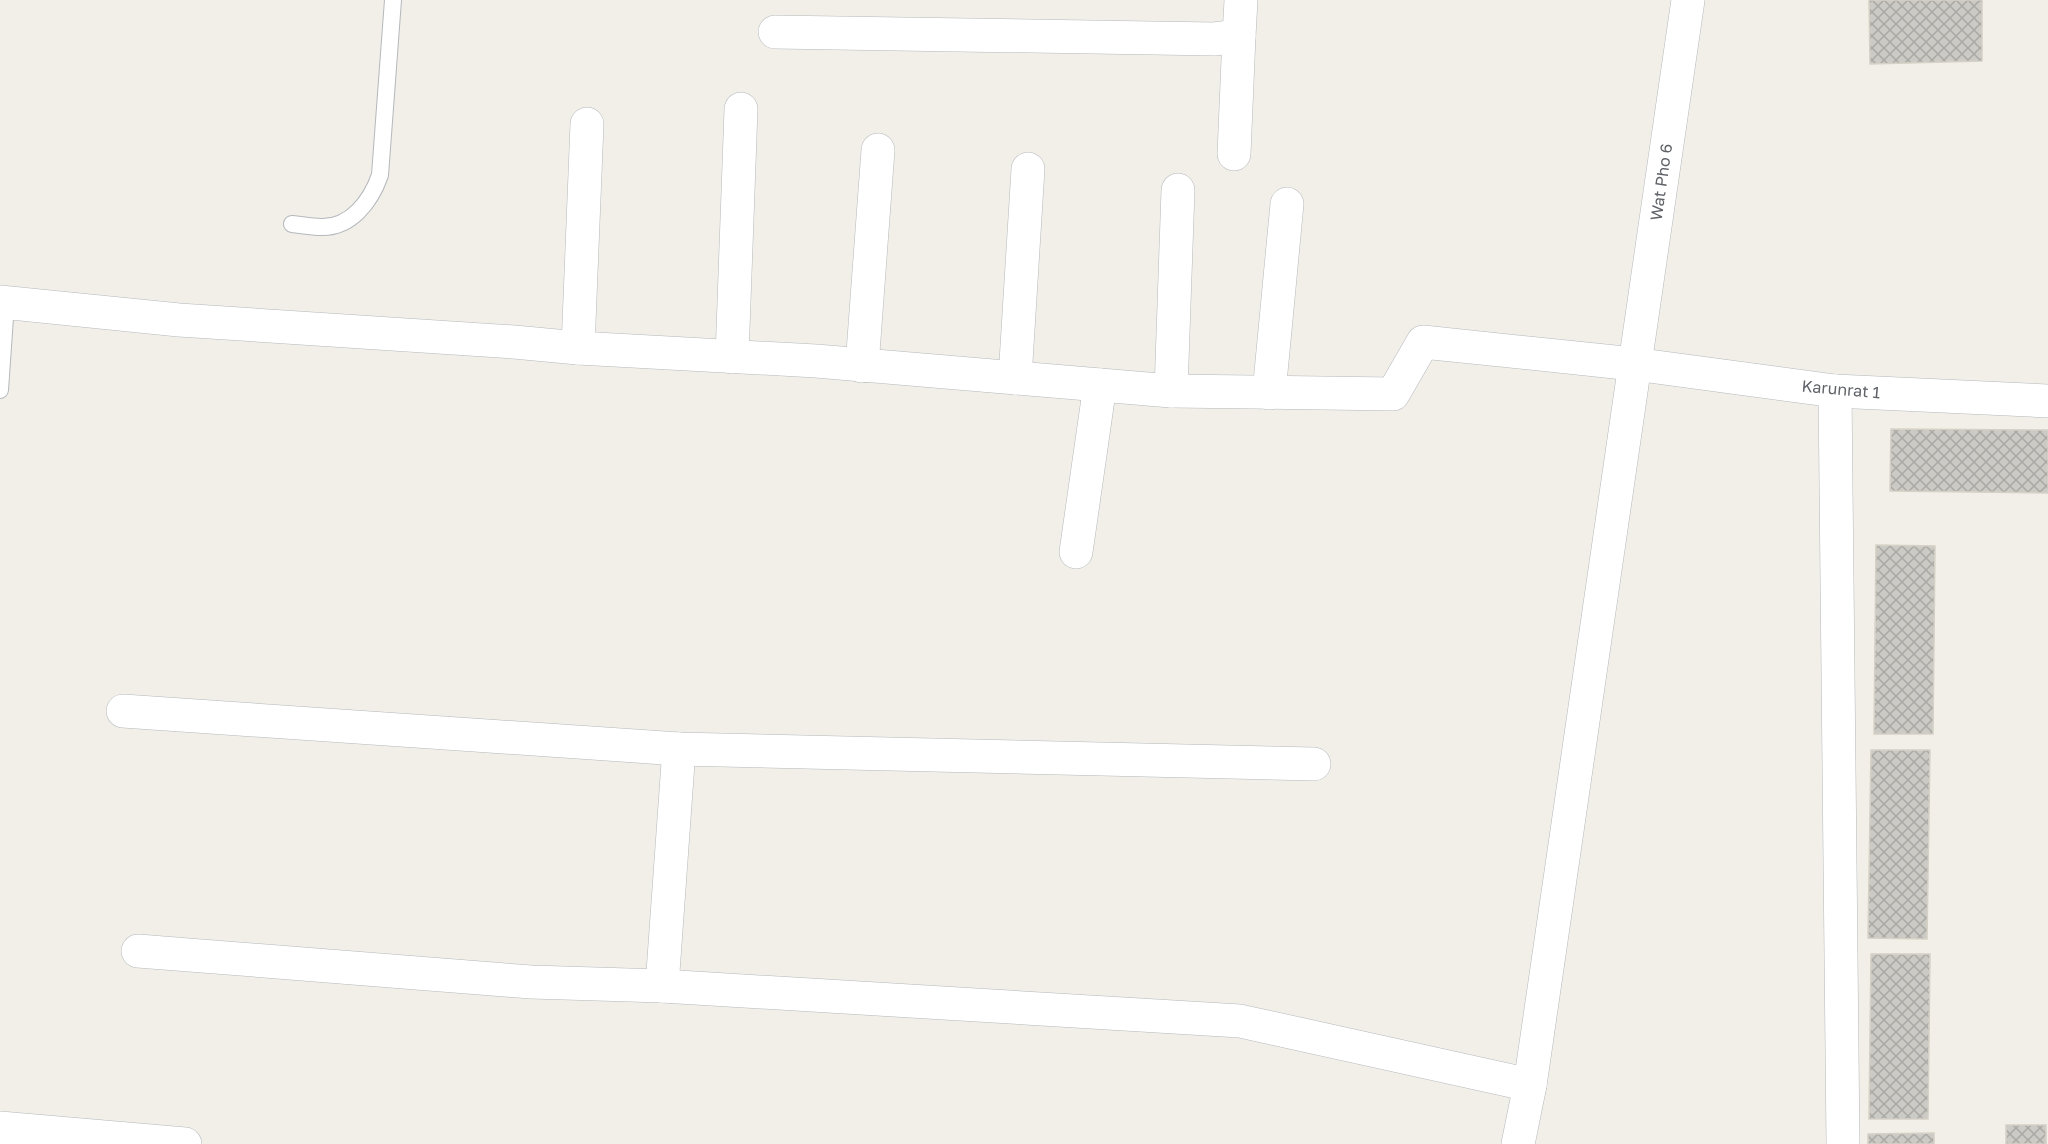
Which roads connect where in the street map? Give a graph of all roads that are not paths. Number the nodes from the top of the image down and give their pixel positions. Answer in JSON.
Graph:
{"nodes":[{"id":1,"x":393,"y":0,"type":"edge"},
{"id":2,"x":1241,"y":0,"type":"edge"},
{"id":3,"x":1688,"y":0,"type":"edge"},
{"id":4,"x":775,"y":32,"type":"dead end"},
{"id":5,"x":1239,"y":36,"type":"junction"},
{"id":6,"x":741,"y":109,"type":"dead end"},
{"id":7,"x":587,"y":124,"type":"dead end"},
{"id":8,"x":878,"y":150,"type":"dead end"},
{"id":9,"x":1234,"y":154,"type":"dead end"},
{"id":10,"x":1028,"y":169,"type":"dead end"},
{"id":11,"x":1178,"y":190,"type":"dead end"},
{"id":12,"x":1287,"y":204,"type":"dead end"},
{"id":13,"x":292,"y":224,"type":"dead end"},
{"id":14,"x":3,"y":302,"type":"edge"},
{"id":15,"x":578,"y":348,"type":"junction"},
{"id":16,"x":732,"y":357,"type":"junction"},
{"id":17,"x":1635,"y":363,"type":"junction"},
{"id":18,"x":862,"y":366,"type":"junction"},
{"id":19,"x":1016,"y":378,"type":"junction"},
{"id":20,"x":1100,"y":385,"type":"junction"},
{"id":21,"x":0,"y":390,"type":"edge"},
{"id":22,"x":1171,"y":391,"type":"junction"},
{"id":23,"x":1835,"y":391,"type":"junction"},
{"id":24,"x":1269,"y":393,"type":"junction"},
{"id":25,"x":2048,"y":401,"type":"edge"},
{"id":26,"x":1076,"y":552,"type":"dead end"},
{"id":27,"x":123,"y":711,"type":"dead end"},
{"id":28,"x":679,"y":749,"type":"junction"},
{"id":29,"x":1314,"y":764,"type":"dead end"},
{"id":30,"x":138,"y":951,"type":"dead end"},
{"id":31,"x":662,"y":986,"type":"junction"},
{"id":32,"x":1530,"y":1085,"type":"junction"},
{"id":33,"x":0,"y":1128,"type":"edge"},
{"id":34,"x":185,"y":1144,"type":"edge"},
{"id":35,"x":1518,"y":1144,"type":"edge"},
{"id":36,"x":1843,"y":1144,"type":"edge"}],
"edges":[{"from":1,"to":13,"type":"lane"},
{"from":2,"to":5,"type":"street"},
{"from":3,"to":17,"type":"street","name":"Wat Pho 6"},
{"from":4,"to":5,"type":"street"},
{"from":5,"to":9,"type":"street"},
{"from":6,"to":16,"type":"street"},
{"from":7,"to":15,"type":"street"},
{"from":8,"to":18,"type":"street"},
{"from":10,"to":19,"type":"street"},
{"from":11,"to":22,"type":"street"},
{"from":12,"to":24,"type":"street"},
{"from":14,"to":15,"type":"street"},
{"from":14,"to":21,"type":"lane"},
{"from":15,"to":16,"type":"street"},
{"from":16,"to":18,"type":"street"},
{"from":17,"to":23,"type":"street","name":"Karunrat 1"},
{"from":17,"to":24,"type":"street","name":"Karunrat 1"},
{"from":17,"to":32,"type":"street","name":"Wat Pho 6"},
{"from":18,"to":19,"type":"street"},
{"from":19,"to":20,"type":"street"},
{"from":20,"to":22,"type":"street"},
{"from":20,"to":26,"type":"street"},
{"from":22,"to":24,"type":"street"},
{"from":23,"to":25,"type":"street","name":"Karunrat 1"},
{"from":23,"to":36,"type":"street"},
{"from":27,"to":28,"type":"street"},
{"from":28,"to":29,"type":"street"},
{"from":28,"to":31,"type":"street"},
{"from":30,"to":31,"type":"street"},
{"from":31,"to":32,"type":"street"},
{"from":32,"to":35,"type":"street","name":"Wat Pho 6"},
{"from":33,"to":34,"type":"street"}]}
